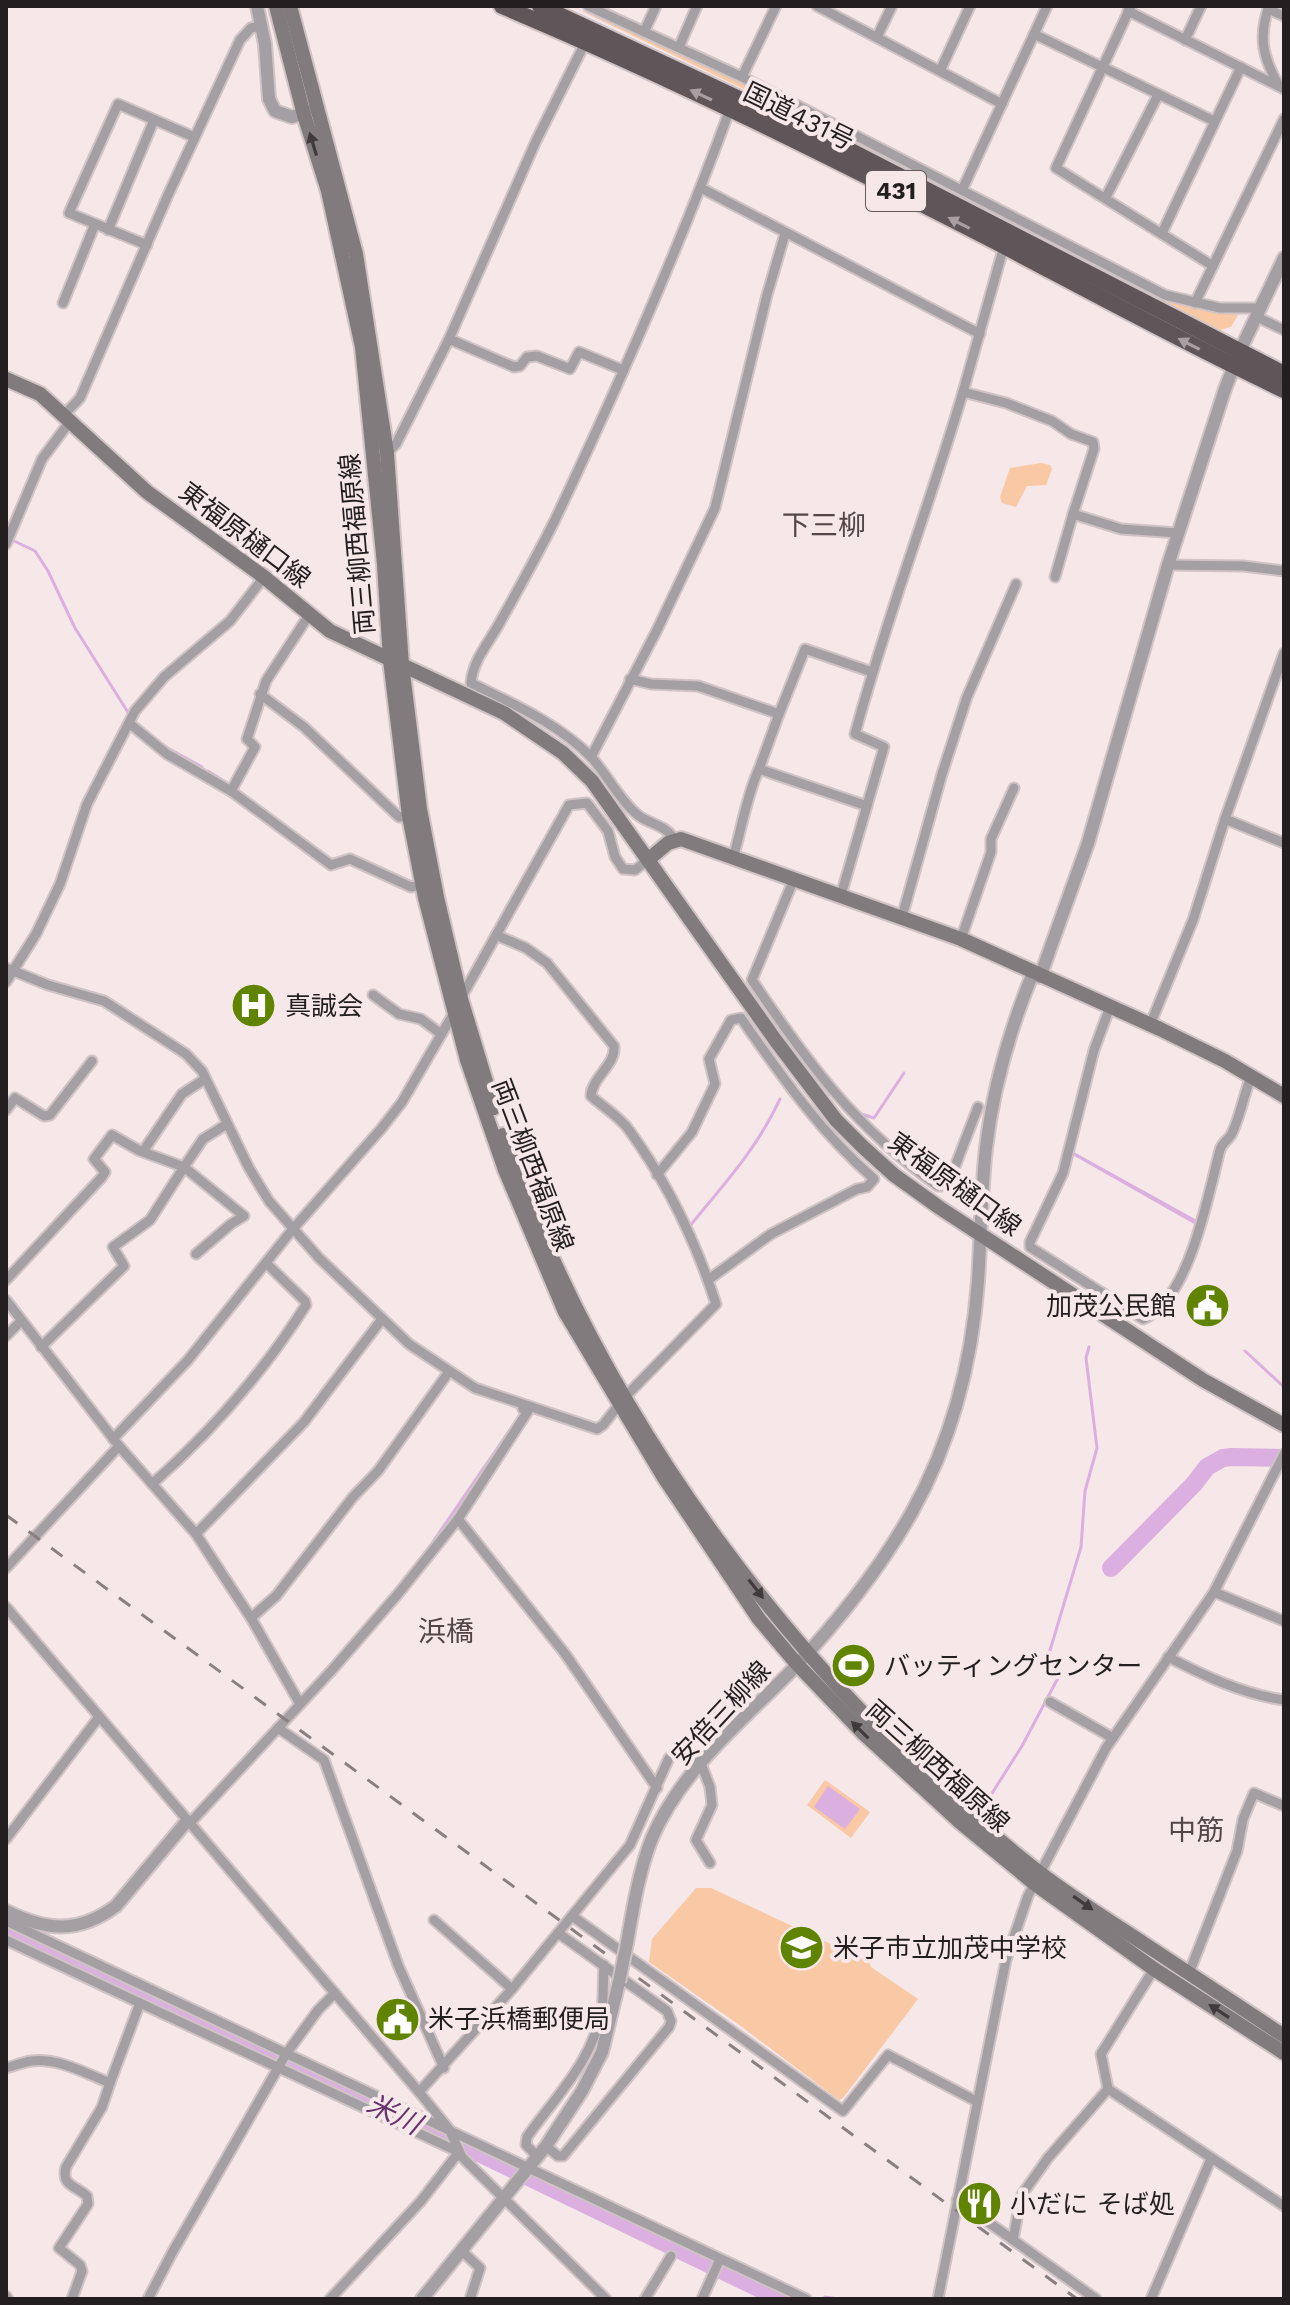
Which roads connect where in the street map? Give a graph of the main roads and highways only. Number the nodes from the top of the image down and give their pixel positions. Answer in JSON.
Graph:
{"nodes":[{"id":1,"x":276,"y":6,"type":"edge"},
{"id":2,"x":290,"y":6,"type":"edge"},
{"id":3,"x":502,"y":6,"type":"edge"},
{"id":4,"x":540,"y":6,"type":"edge"},
{"id":5,"x":1236,"y":359,"type":"junction"},
{"id":6,"x":1284,"y":374,"type":"edge"},
{"id":7,"x":6,"y":379,"type":"edge"},
{"id":8,"x":1284,"y":390,"type":"edge"},
{"id":9,"x":396,"y":663,"type":"junction"},
{"id":10,"x":649,"y":859,"type":"junction"},
{"id":11,"x":458,"y":1006,"type":"junction"},
{"id":12,"x":1284,"y":1096,"type":"edge"},
{"id":13,"x":622,"y":1402,"type":"junction"},
{"id":14,"x":1284,"y":1425,"type":"edge"},
{"id":15,"x":1038,"y":1879,"type":"junction"},
{"id":16,"x":1284,"y":2036,"type":"edge"},
{"id":17,"x":1284,"y":2053,"type":"edge"}],
"edges":[{"from":9,"to":1,"type":"main road","name":"両三柳西福原線","one_way":true},
{"from":2,"to":9,"type":"main road","name":"両三柳西福原線"},
{"from":5,"to":3,"type":"highway","name":"国道431号","number":"431","one_way":true},
{"from":4,"to":5,"type":"highway","name":"国道431号","number":"431"},
{"from":5,"to":6,"type":"highway","name":"国道431号","number":"431"},
{"from":5,"to":8,"type":"highway","name":"国道431号","number":"431"},
{"from":7,"to":9,"type":"main road","name":"東福原樋口線"},
{"from":9,"to":10,"type":"main road","name":"東福原樋口線"},
{"from":9,"to":11,"type":"main road","name":"両三柳西福原線"},
{"from":9,"to":11,"type":"main road","name":"両三柳西福原線"},
{"from":10,"to":12,"type":"main road"},
{"from":10,"to":14,"type":"main road","name":"東福原樋口線"},
{"from":11,"to":13,"type":"main road","name":"両三柳西福原線"},
{"from":13,"to":15,"type":"main road","name":"両三柳西福原線","one_way":true},
{"from":15,"to":13,"type":"main road","name":"両三柳西福原線","one_way":true},
{"from":15,"to":16,"type":"main road","name":"両三柳西福原線","one_way":true},
{"from":17,"to":15,"type":"main road","name":"両三柳西福原線","one_way":true}]}
